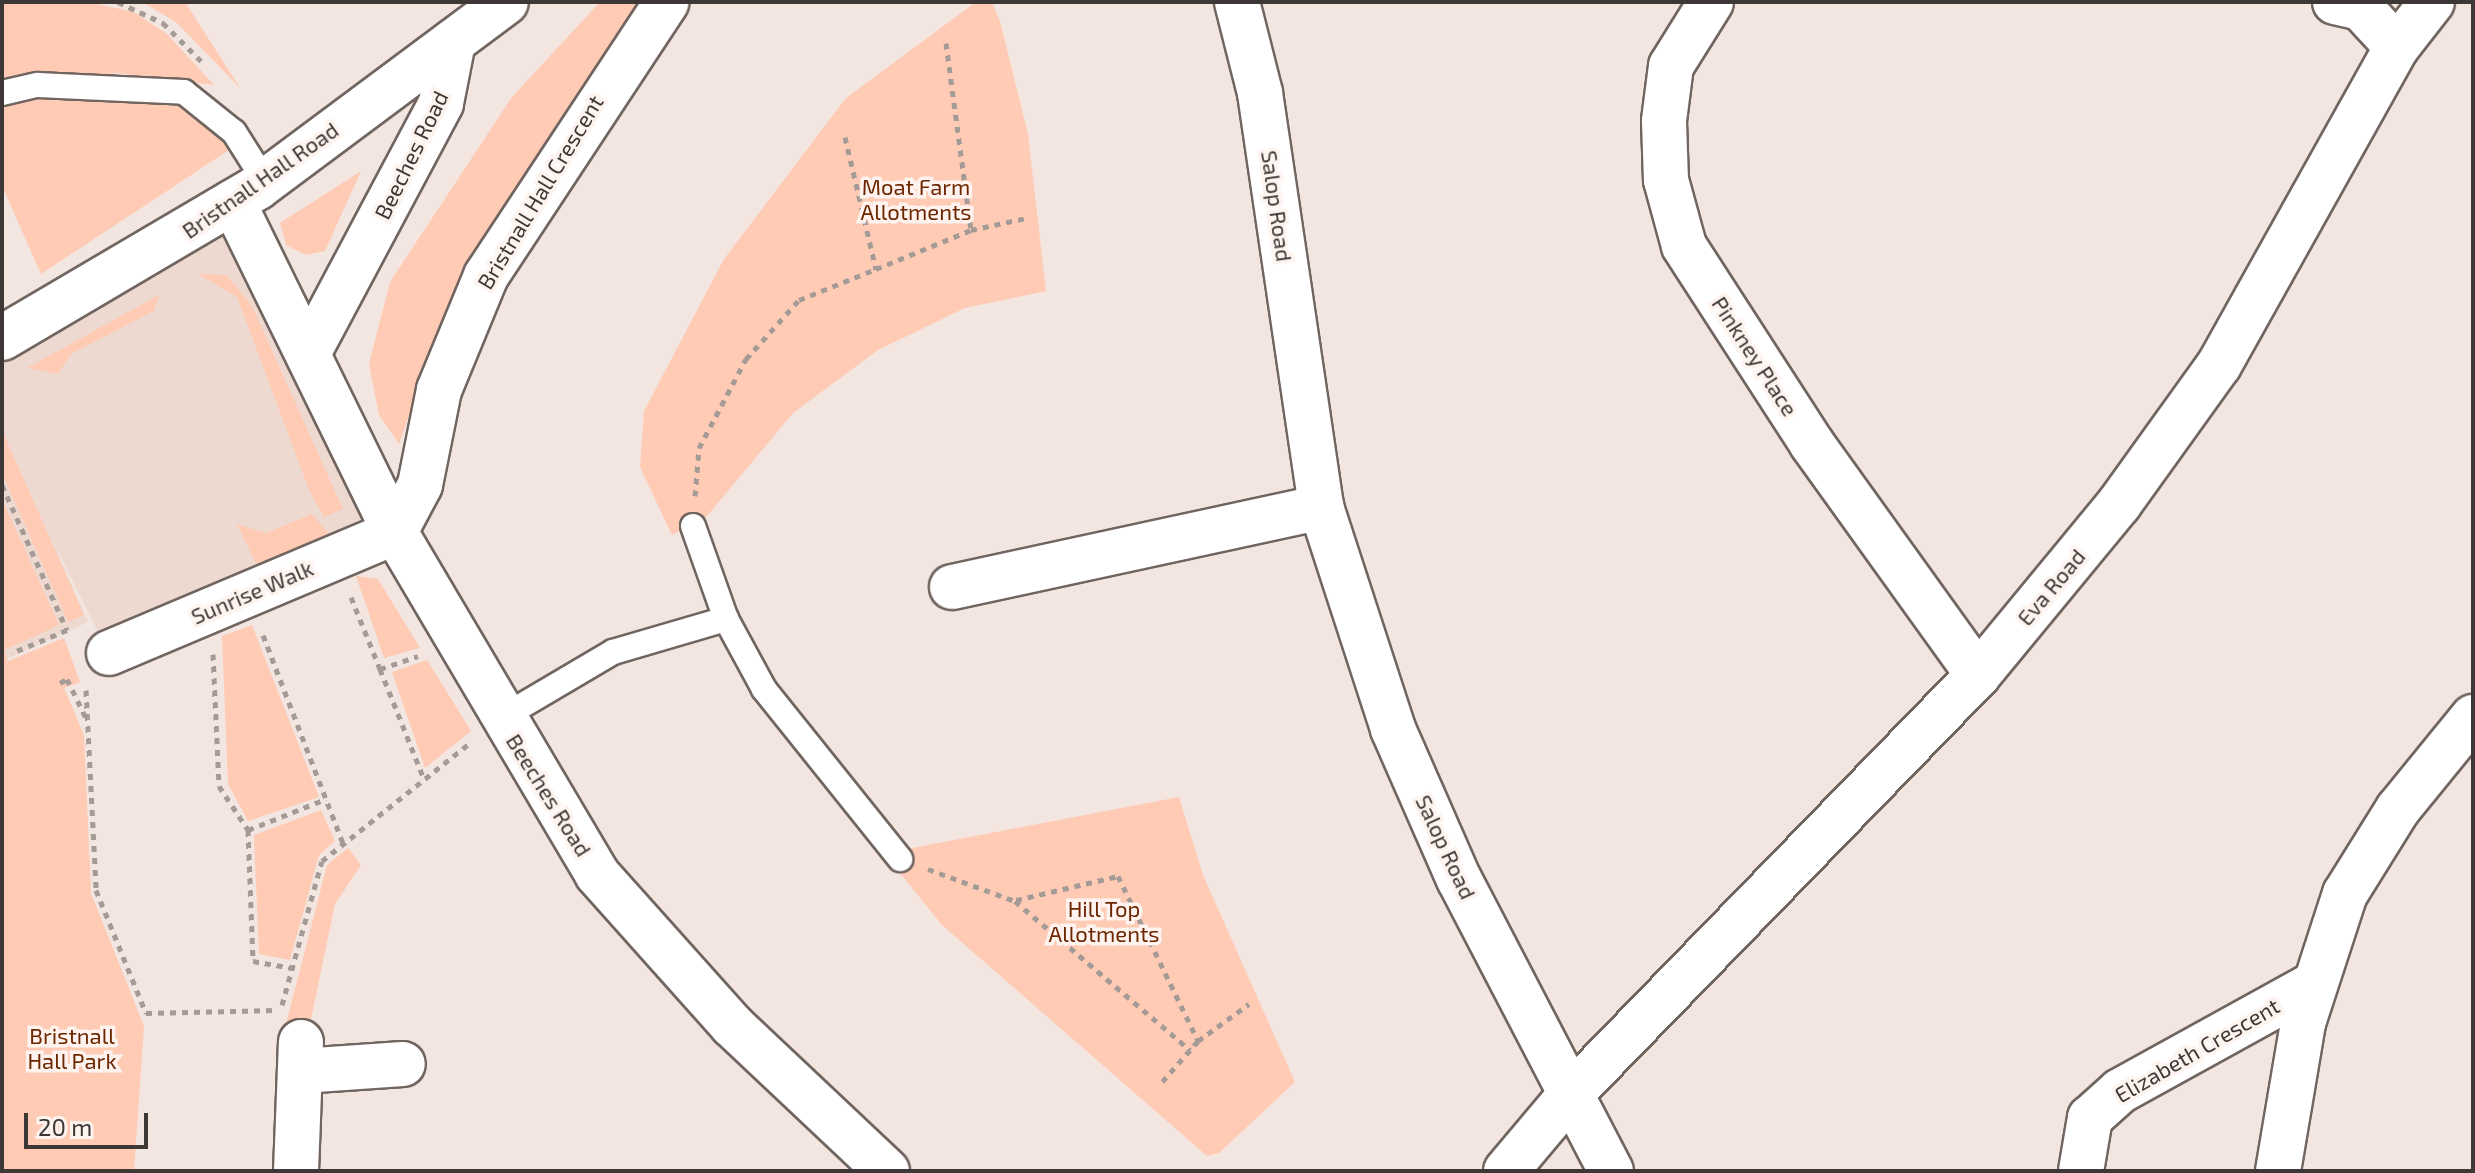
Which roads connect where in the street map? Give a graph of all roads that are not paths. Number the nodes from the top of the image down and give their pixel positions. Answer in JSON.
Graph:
{"nodes":[{"id":1,"x":506,"y":2,"type":"edge"},
{"id":2,"x":667,"y":2,"type":"edge"},
{"id":3,"x":1237,"y":2,"type":"edge"},
{"id":4,"x":1711,"y":2,"type":"edge"},
{"id":5,"x":2432,"y":2,"type":"edge"},
{"id":6,"x":2354,"y":4,"type":"edge"},
{"id":7,"x":453,"y":42,"type":"junction"},
{"id":8,"x":2397,"y":47,"type":"junction"},
{"id":9,"x":2,"y":93,"type":"edge"},
{"id":10,"x":249,"y":192,"type":"junction"},
{"id":11,"x":2,"y":338,"type":"edge"},
{"id":12,"x":311,"y":348,"type":"junction"},
{"id":13,"x":1321,"y":507,"type":"junction"},
{"id":14,"x":693,"y":526,"type":"road end"},
{"id":15,"x":395,"y":532,"type":"junction"},
{"id":16,"x":952,"y":587,"type":"dead end"},
{"id":17,"x":726,"y":619,"type":"junction"},
{"id":18,"x":86,"y":652,"type":"road end"},
{"id":19,"x":1978,"y":675,"type":"junction"},
{"id":20,"x":2473,"y":717,"type":"edge"},
{"id":21,"x":501,"y":718,"type":"junction"},
{"id":22,"x":900,"y":859,"type":"road end"},
{"id":23,"x":2312,"y":985,"type":"junction"},
{"id":24,"x":403,"y":1064,"type":"dead end"},
{"id":25,"x":1570,"y":1095,"type":"junction"},
{"id":26,"x":296,"y":1171,"type":"edge"},
{"id":27,"x":887,"y":1171,"type":"edge"},
{"id":28,"x":1506,"y":1171,"type":"edge"},
{"id":29,"x":1611,"y":1171,"type":"edge"},
{"id":30,"x":2081,"y":1171,"type":"edge"},
{"id":31,"x":2278,"y":1171,"type":"edge"}],
"edges":[{"from":1,"to":7,"type":"street","name":"Bristnall Hall Road"},
{"from":2,"to":15,"type":"street","name":"Bristnall Hall Crescent"},
{"from":3,"to":13,"type":"street","name":"Salop Road"},
{"from":4,"to":19,"type":"street","name":"Pinkney Place"},
{"from":5,"to":8,"type":"street","name":"Eva Road"},
{"from":6,"to":8,"type":"street"},
{"from":7,"to":10,"type":"street","name":"Bristnall Hall Road"},
{"from":7,"to":12,"type":"street","name":"Beeches Road"},
{"from":8,"to":19,"type":"street","name":"Eva Road"},
{"from":9,"to":10,"type":"lane"},
{"from":10,"to":11,"type":"street","name":"Bristnall Hall Road"},
{"from":10,"to":12,"type":"street","name":"Beeches Road"},
{"from":12,"to":15,"type":"street","name":"Beeches Road"},
{"from":13,"to":16,"type":"street"},
{"from":13,"to":25,"type":"street","name":"Salop Road"},
{"from":14,"to":17,"type":"lane"},
{"from":15,"to":18,"type":"street","name":"Sunrise Walk"},
{"from":15,"to":21,"type":"street","name":"Beeches Road"},
{"from":17,"to":21,"type":"lane"},
{"from":17,"to":22,"type":"lane"},
{"from":19,"to":25,"type":"street","name":"Eva Road"},
{"from":20,"to":23,"type":"street","name":"Elizabeth Crescent"},
{"from":21,"to":27,"type":"street","name":"Beeches Road"},
{"from":23,"to":30,"type":"street","name":"Elizabeth Crescent"},
{"from":23,"to":31,"type":"street","name":"Elizabeth Crescent"},
{"from":24,"to":26,"type":"street"},
{"from":25,"to":28,"type":"street","name":"Eva Road"},
{"from":25,"to":29,"type":"street","name":"Salop Road"}]}
